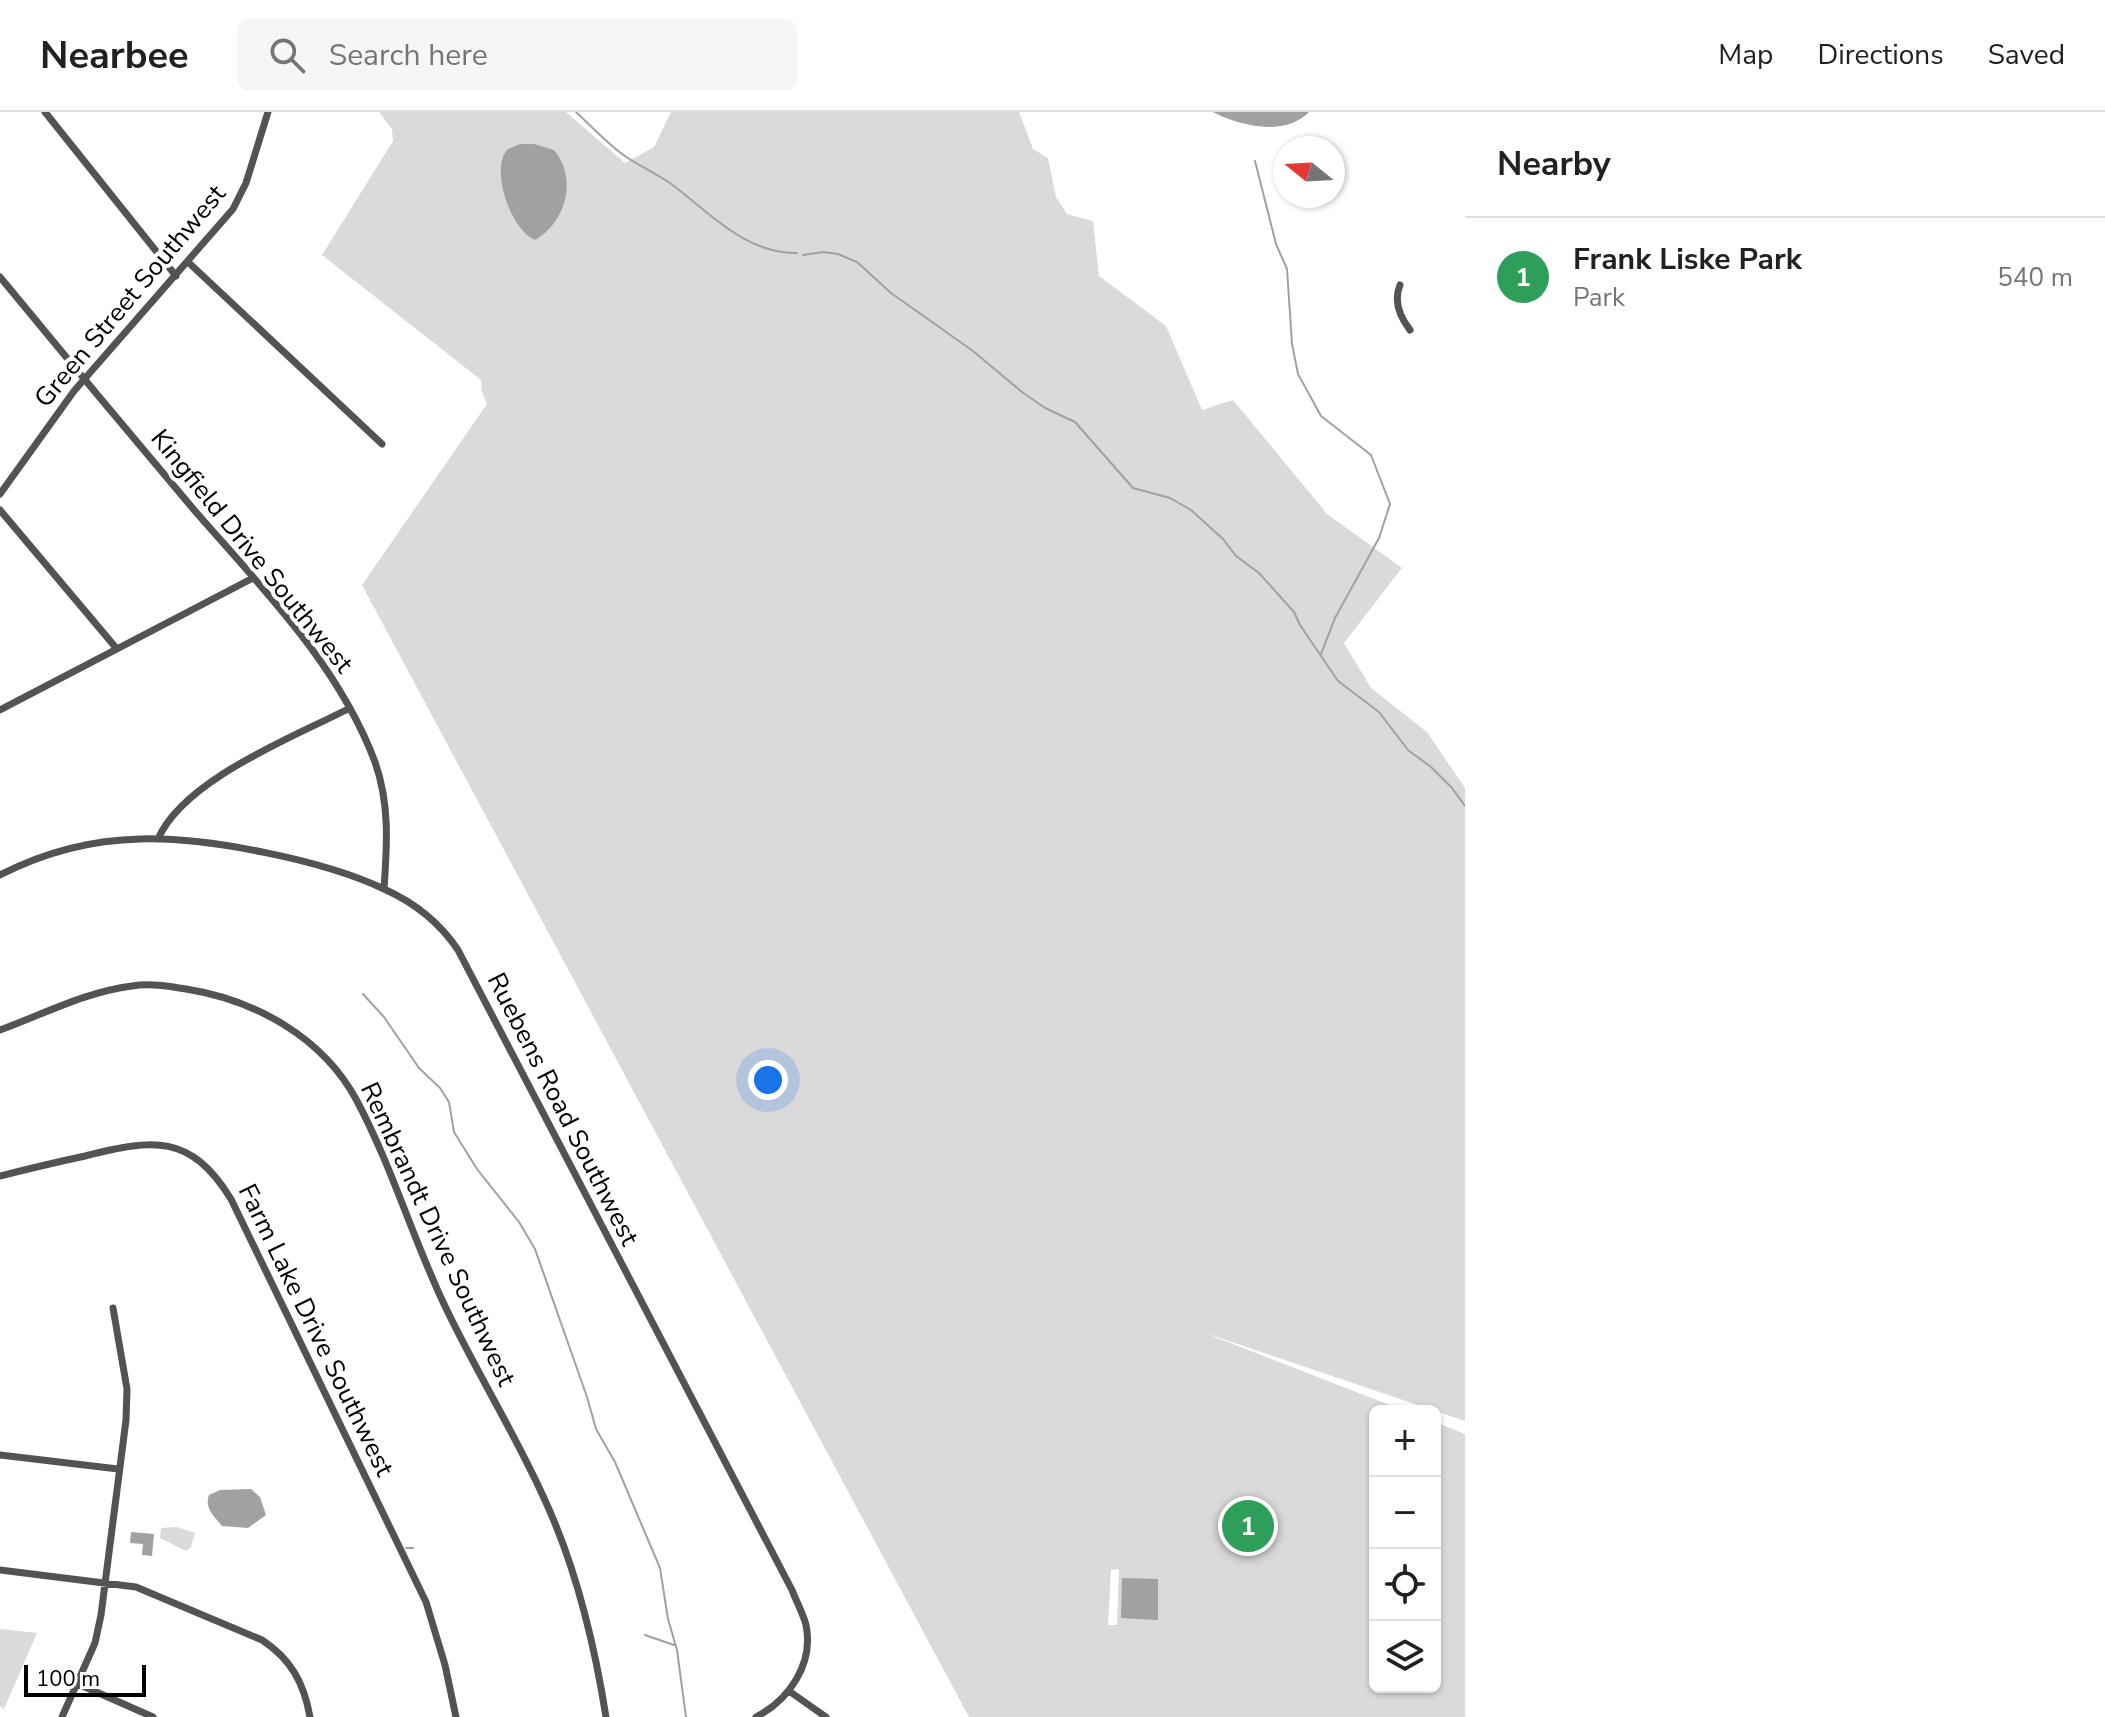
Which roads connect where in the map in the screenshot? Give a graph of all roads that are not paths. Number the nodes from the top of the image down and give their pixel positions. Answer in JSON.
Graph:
{"nodes":[{"id":1,"x":45,"y":112,"type":"edge"},
{"id":2,"x":268,"y":112,"type":"edge"},
{"id":3,"x":188,"y":262,"type":"junction"},
{"id":4,"x":176,"y":276,"type":"junction"},
{"id":5,"x":0,"y":277,"type":"edge"},
{"id":6,"x":1400,"y":285,"type":"dead end"},
{"id":7,"x":1410,"y":330,"type":"dead end"},
{"id":8,"x":84,"y":379,"type":"junction"},
{"id":9,"x":382,"y":444,"type":"dead end"},
{"id":10,"x":0,"y":494,"type":"edge"},
{"id":11,"x":0,"y":510,"type":"edge"},
{"id":12,"x":253,"y":578,"type":"junction"},
{"id":13,"x":117,"y":649,"type":"junction"},
{"id":14,"x":350,"y":708,"type":"junction"},
{"id":15,"x":0,"y":710,"type":"edge"},
{"id":16,"x":158,"y":839,"type":"junction"},
{"id":17,"x":0,"y":875,"type":"edge"},
{"id":18,"x":384,"y":889,"type":"junction"},
{"id":19,"x":0,"y":1030,"type":"edge"},
{"id":20,"x":0,"y":1176,"type":"edge"},
{"id":21,"x":113,"y":1308,"type":"dead end"},
{"id":22,"x":0,"y":1455,"type":"edge"},
{"id":23,"x":118,"y":1469,"type":"junction"},
{"id":24,"x":0,"y":1570,"type":"edge"},
{"id":25,"x":105,"y":1582,"type":"junction"},
{"id":26,"x":76,"y":1683,"type":"junction"},
{"id":27,"x":789,"y":1691,"type":"junction"},
{"id":28,"x":62,"y":1717,"type":"edge"},
{"id":29,"x":153,"y":1717,"type":"edge"},
{"id":30,"x":310,"y":1717,"type":"edge"},
{"id":31,"x":456,"y":1717,"type":"edge"},
{"id":32,"x":606,"y":1717,"type":"edge"},
{"id":33,"x":756,"y":1717,"type":"edge"},
{"id":34,"x":826,"y":1717,"type":"edge"}],
"edges":[{"from":1,"to":4,"type":"street"},
{"from":2,"to":3,"type":"street","name":"Green Street Southwest"},
{"from":3,"to":4,"type":"street","name":"Green Street Southwest"},
{"from":3,"to":9,"type":"street"},
{"from":4,"to":8,"type":"street","name":"Green Street Southwest"},
{"from":5,"to":8,"type":"street","name":"Kingfield Drive Southwest"},
{"from":6,"to":7,"type":"street"},
{"from":8,"to":10,"type":"street","name":"Green Street Southwest"},
{"from":8,"to":12,"type":"street","name":"Kingfield Drive Southwest"},
{"from":11,"to":13,"type":"street"},
{"from":12,"to":13,"type":"street"},
{"from":12,"to":14,"type":"street","name":"Kingfield Drive Southwest"},
{"from":13,"to":15,"type":"street"},
{"from":14,"to":16,"type":"street"},
{"from":14,"to":18,"type":"street","name":"Kingfield Drive Southwest"},
{"from":16,"to":17,"type":"street","name":"Ruebens Road Southwest"},
{"from":16,"to":18,"type":"street","name":"Ruebens Road Southwest"},
{"from":18,"to":27,"type":"street","name":"Ruebens Road Southwest"},
{"from":19,"to":32,"type":"street","name":"Rembrandt Drive Southwest"},
{"from":20,"to":31,"type":"street","name":"Farm Lake Drive Southwest"},
{"from":21,"to":23,"type":"street"},
{"from":22,"to":23,"type":"street"},
{"from":23,"to":25,"type":"street"},
{"from":24,"to":25,"type":"street"},
{"from":25,"to":26,"type":"street"},
{"from":25,"to":30,"type":"street"},
{"from":26,"to":28,"type":"street"},
{"from":26,"to":29,"type":"street"},
{"from":27,"to":33,"type":"street","name":"Ruebens Road Southwest"},
{"from":27,"to":34,"type":"street"}]}
